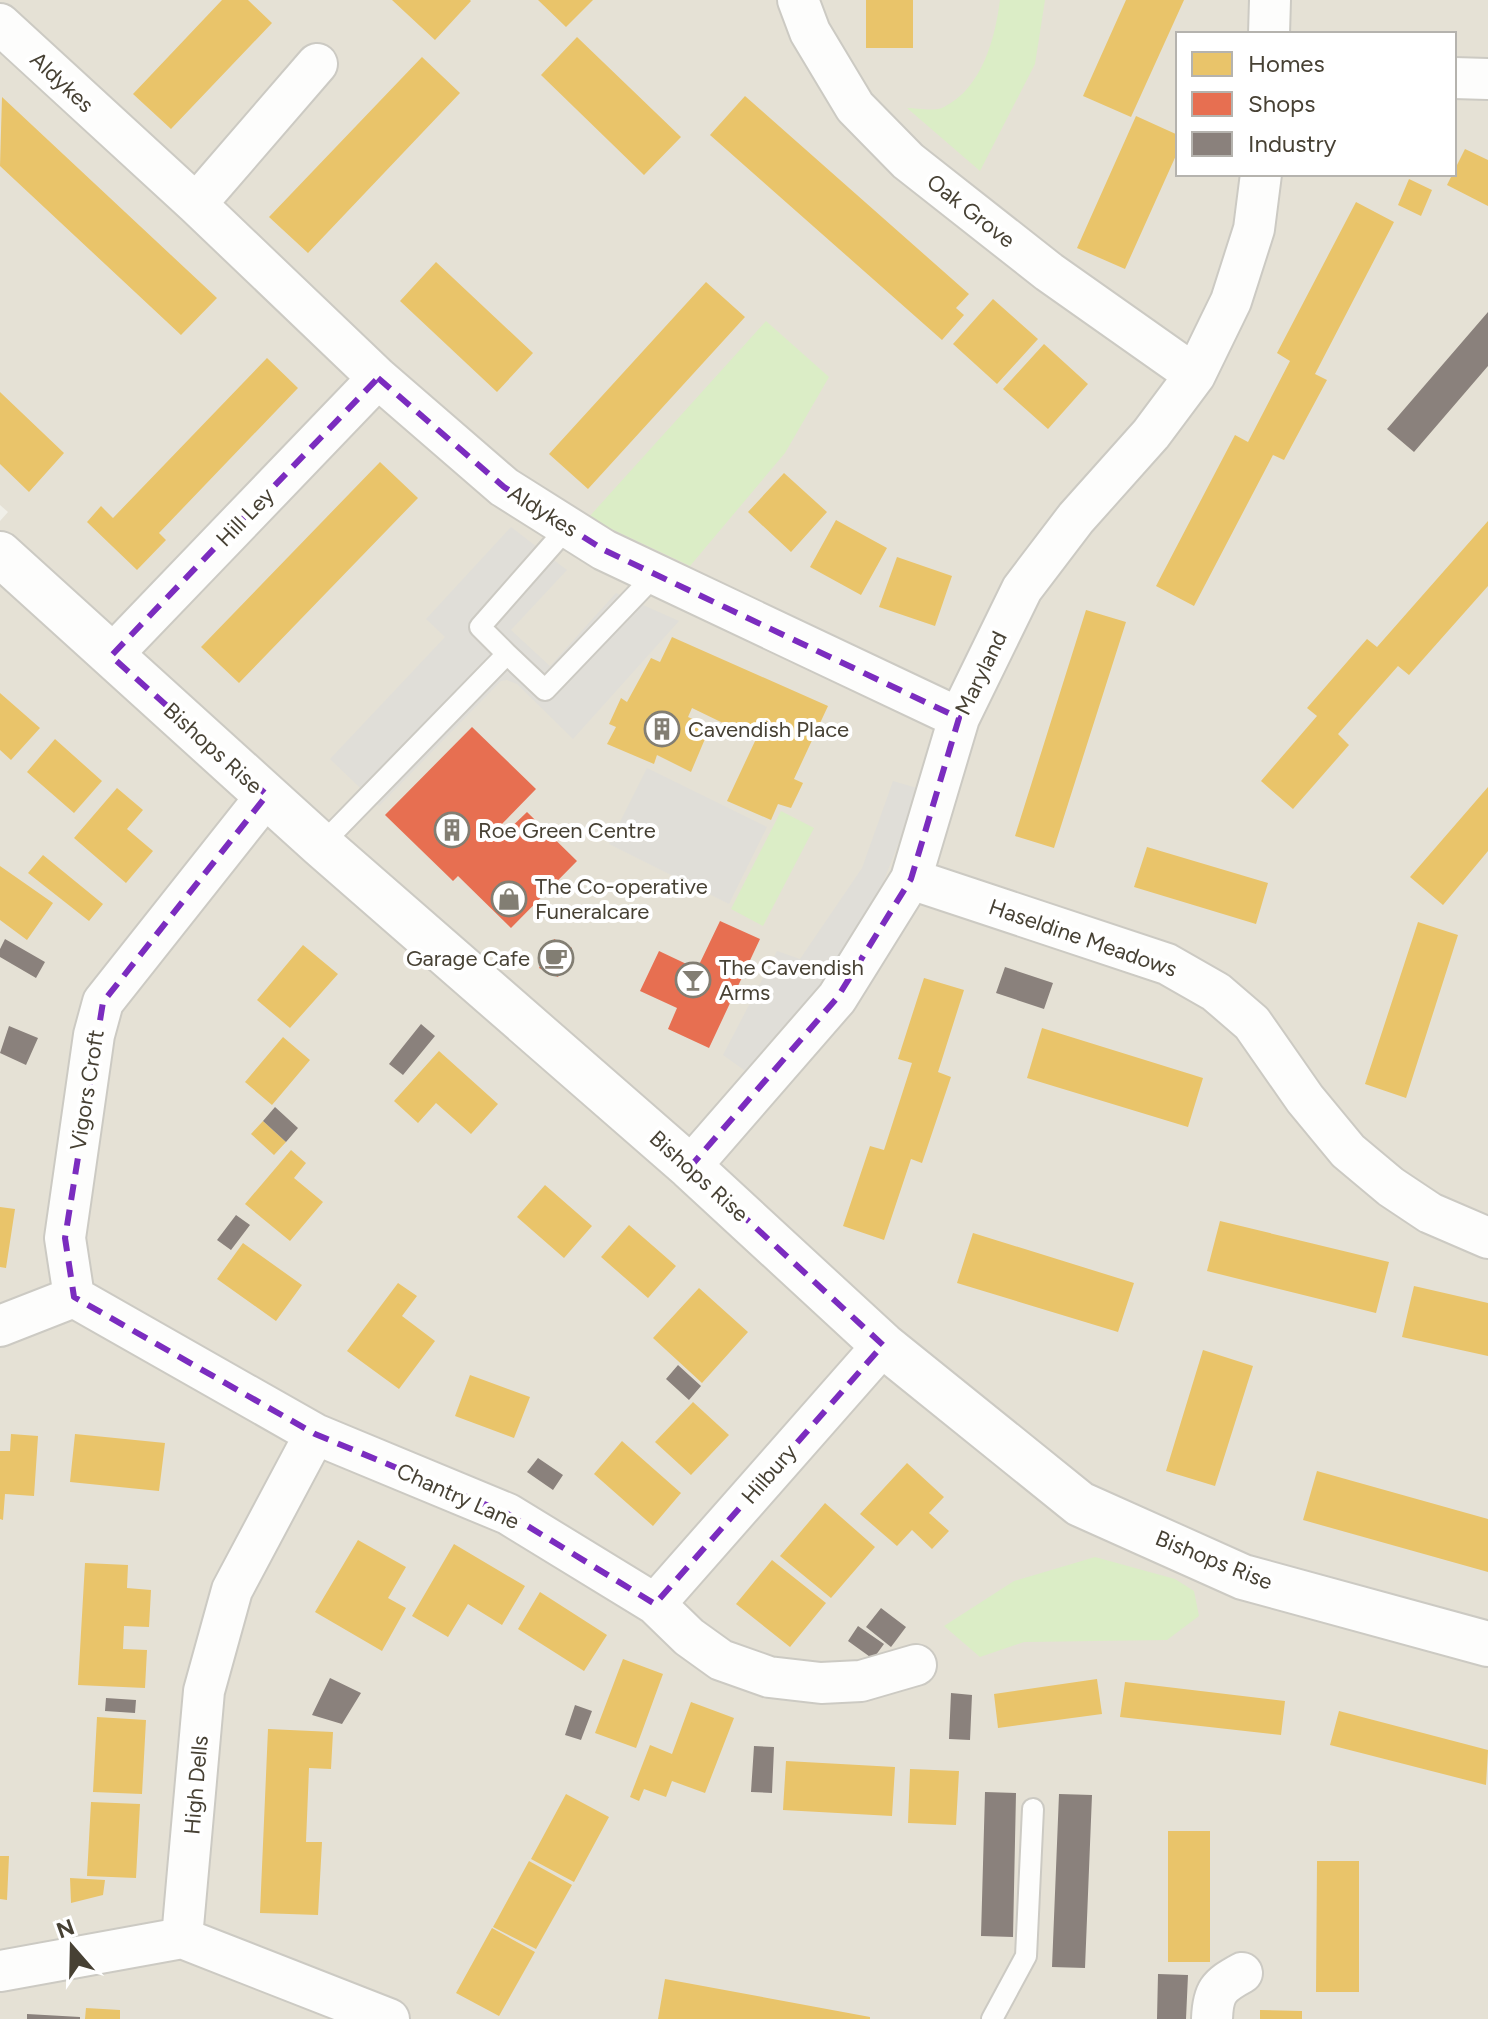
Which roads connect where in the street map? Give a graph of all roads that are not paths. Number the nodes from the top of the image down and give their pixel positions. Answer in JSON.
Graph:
{"nodes":[{"id":1,"x":798,"y":0,"type":"edge"},
{"id":2,"x":1270,"y":0,"type":"edge"},
{"id":3,"x":0,"y":24,"type":"edge"},
{"id":4,"x":1269,"y":32,"type":"edge"},
{"id":5,"x":317,"y":64,"type":"dead end"},
{"id":6,"x":1456,"y":78,"type":"edge"},
{"id":7,"x":1488,"y":79,"type":"edge"},
{"id":8,"x":1261,"y":176,"type":"edge"},
{"id":9,"x":196,"y":204,"type":"junction"},
{"id":10,"x":1195,"y":375,"type":"junction"},
{"id":11,"x":378,"y":378,"type":"junction"},
{"id":12,"x":568,"y":527,"type":"junction"},
{"id":13,"x":0,"y":554,"type":"edge"},
{"id":14,"x":656,"y":574,"type":"junction"},
{"id":15,"x":507,"y":654,"type":"junction"},
{"id":16,"x":111,"y":656,"type":"junction"},
{"id":17,"x":959,"y":718,"type":"junction"},
{"id":18,"x":267,"y":795,"type":"junction"},
{"id":19,"x":321,"y":845,"type":"junction"},
{"id":20,"x":911,"y":879,"type":"junction"},
{"id":21,"x":690,"y":1167,"type":"junction"},
{"id":22,"x":1488,"y":1238,"type":"edge"},
{"id":23,"x":74,"y":1297,"type":"junction"},
{"id":24,"x":0,"y":1326,"type":"edge"},
{"id":25,"x":883,"y":1345,"type":"junction"},
{"id":26,"x":315,"y":1434,"type":"junction"},
{"id":27,"x":655,"y":1604,"type":"junction"},
{"id":28,"x":1488,"y":1644,"type":"edge"},
{"id":29,"x":916,"y":1665,"type":"dead end"},
{"id":30,"x":1033,"y":1809,"type":"dead end"},
{"id":31,"x":182,"y":1938,"type":"junction"},
{"id":32,"x":0,"y":1971,"type":"edge"},
{"id":33,"x":1242,"y":1973,"type":"dead end"},
{"id":34,"x":364,"y":2015,"type":"edge"},
{"id":35,"x":992,"y":2019,"type":"edge"},
{"id":36,"x":1212,"y":2019,"type":"edge"}],
"edges":[{"from":1,"to":10,"type":"street","name":"Oak Grove"},
{"from":2,"to":4,"type":"street"},
{"from":3,"to":9,"type":"street","name":"Aldykes"},
{"from":5,"to":9,"type":"street"},
{"from":6,"to":7,"type":"street"},
{"from":8,"to":10,"type":"street","name":"Maryland"},
{"from":9,"to":11,"type":"street","name":"Aldykes"},
{"from":10,"to":17,"type":"street","name":"Maryland"},
{"from":11,"to":12,"type":"street","name":"Aldykes"},
{"from":11,"to":16,"type":"street","name":"Hill Ley"},
{"from":12,"to":14,"type":"street","name":"Aldykes"},
{"from":12,"to":15,"type":"lane"},
{"from":13,"to":16,"type":"street","name":"Bishops Rise"},
{"from":14,"to":15,"type":"lane"},
{"from":14,"to":17,"type":"street","name":"Aldykes"},
{"from":15,"to":19,"type":"lane"},
{"from":16,"to":18,"type":"street","name":"Bishops Rise"},
{"from":17,"to":20,"type":"street","name":"Maryland"},
{"from":18,"to":19,"type":"street","name":"Bishops Rise"},
{"from":18,"to":23,"type":"street","name":"Vigors Croft"},
{"from":19,"to":21,"type":"street","name":"Bishops Rise"},
{"from":20,"to":21,"type":"street","name":"Maryland"},
{"from":20,"to":22,"type":"street","name":"Haseldine Meadows"},
{"from":21,"to":25,"type":"street","name":"Bishops Rise"},
{"from":23,"to":24,"type":"street"},
{"from":23,"to":26,"type":"street","name":"Chantry Lane"},
{"from":25,"to":27,"type":"street","name":"Hilbury"},
{"from":25,"to":28,"type":"street","name":"Bishops Rise"},
{"from":26,"to":27,"type":"street","name":"Chantry Lane"},
{"from":26,"to":31,"type":"street","name":"High Dells"},
{"from":27,"to":29,"type":"street","name":"Chantry Lane"},
{"from":30,"to":35,"type":"lane"},
{"from":31,"to":32,"type":"street"},
{"from":31,"to":34,"type":"street"},
{"from":33,"to":36,"type":"street"}]}
